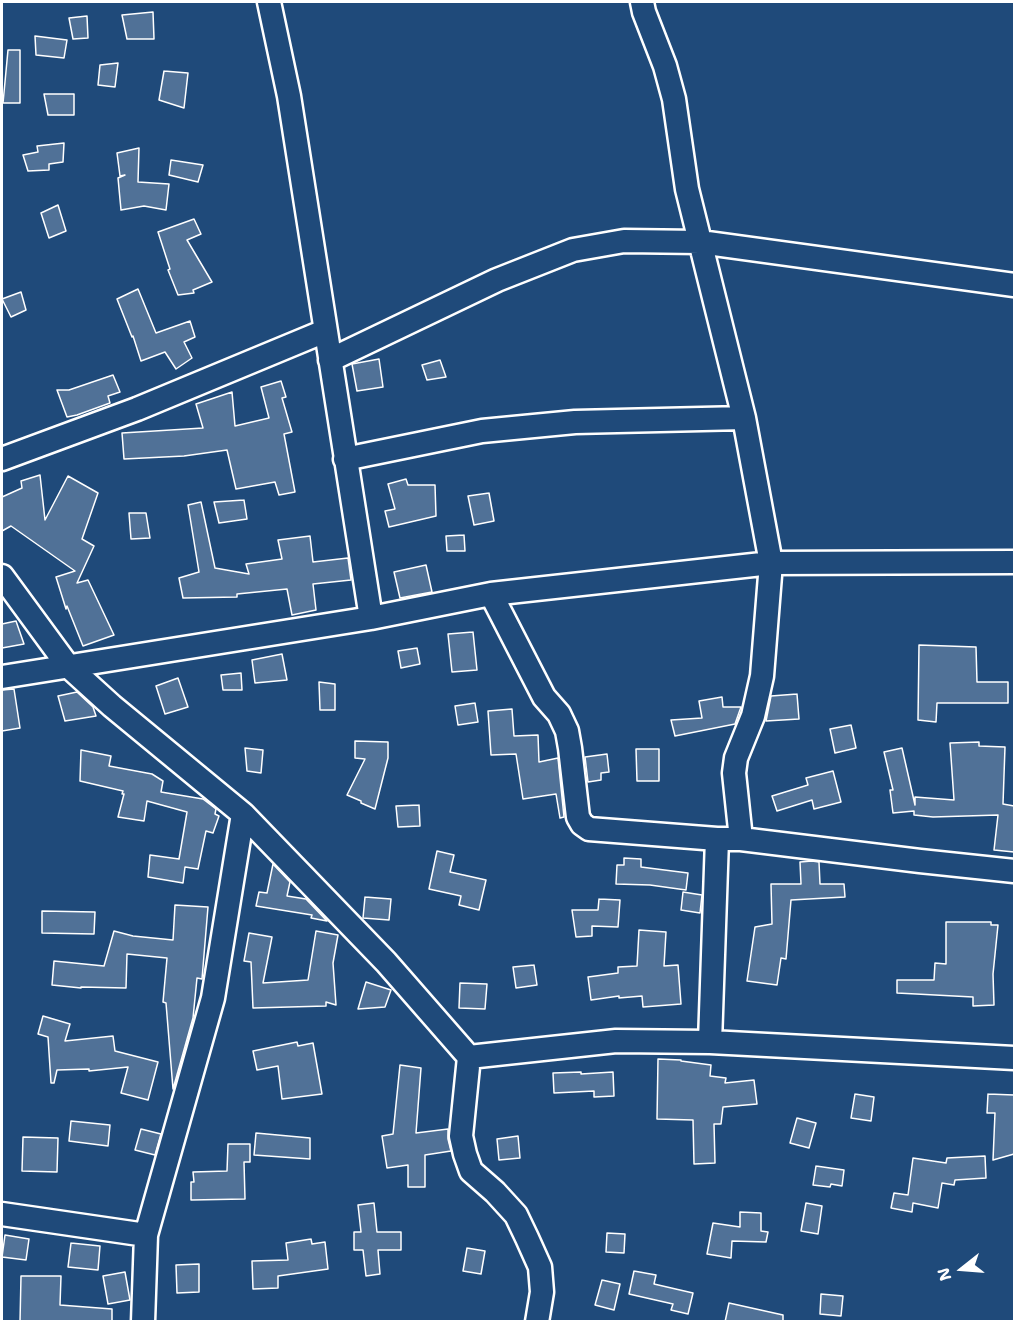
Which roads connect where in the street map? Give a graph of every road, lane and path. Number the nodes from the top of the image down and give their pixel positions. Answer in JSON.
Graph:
{"nodes":[{"id":1,"x":269,"y":2,"type":"edge"},
{"id":2,"x":642,"y":2,"type":"edge"},
{"id":3,"x":700,"y":242,"type":"junction"},
{"id":4,"x":1014,"y":285,"type":"edge"},
{"id":5,"x":325,"y":331,"type":"junction"},
{"id":6,"x":330,"y":360,"type":"junction"},
{"id":7,"x":744,"y":418,"type":"junction"},
{"id":8,"x":2,"y":459,"type":"edge"},
{"id":9,"x":345,"y":459,"type":"junction"},
{"id":10,"x":1014,"y":562,"type":"edge"},
{"id":11,"x":771,"y":563,"type":"junction"},
{"id":12,"x":2,"y":576,"type":"edge"},
{"id":13,"x":490,"y":594,"type":"junction"},
{"id":14,"x":370,"y":618,"type":"junction"},
{"id":15,"x":68,"y":666,"type":"junction"},
{"id":16,"x":2,"y":677,"type":"edge"},
{"id":17,"x":243,"y":814,"type":"junction"},
{"id":18,"x":741,"y":838,"type":"junction"},
{"id":19,"x":717,"y":839,"type":"junction"},
{"id":20,"x":1014,"y":870,"type":"edge"},
{"id":21,"x":710,"y":1041,"type":"junction"},
{"id":22,"x":469,"y":1058,"type":"junction"},
{"id":23,"x":1014,"y":1058,"type":"edge"},
{"id":24,"x":2,"y":1214,"type":"edge"},
{"id":25,"x":146,"y":1235,"type":"junction"},
{"id":26,"x":143,"y":1322,"type":"edge"},
{"id":27,"x":537,"y":1322,"type":"edge"}],
"edges":[{"from":1,"to":5,"type":"street"},
{"from":2,"to":3,"type":"street"},
{"from":3,"to":4,"type":"street"},
{"from":3,"to":6,"type":"street"},
{"from":3,"to":7,"type":"street"},
{"from":5,"to":6,"type":"street"},
{"from":5,"to":8,"type":"street"},
{"from":6,"to":9,"type":"street"},
{"from":7,"to":9,"type":"street"},
{"from":7,"to":11,"type":"street"},
{"from":9,"to":14,"type":"street"},
{"from":10,"to":11,"type":"street"},
{"from":11,"to":13,"type":"street"},
{"from":11,"to":18,"type":"street"},
{"from":12,"to":15,"type":"street"},
{"from":13,"to":14,"type":"street"},
{"from":13,"to":19,"type":"street"},
{"from":14,"to":15,"type":"street"},
{"from":15,"to":16,"type":"street"},
{"from":15,"to":17,"type":"street"},
{"from":17,"to":22,"type":"street"},
{"from":17,"to":25,"type":"street"},
{"from":18,"to":19,"type":"street"},
{"from":18,"to":20,"type":"street"},
{"from":19,"to":21,"type":"street"},
{"from":21,"to":22,"type":"street"},
{"from":21,"to":23,"type":"street"},
{"from":22,"to":27,"type":"street"},
{"from":24,"to":25,"type":"street"},
{"from":25,"to":26,"type":"street"}]}
